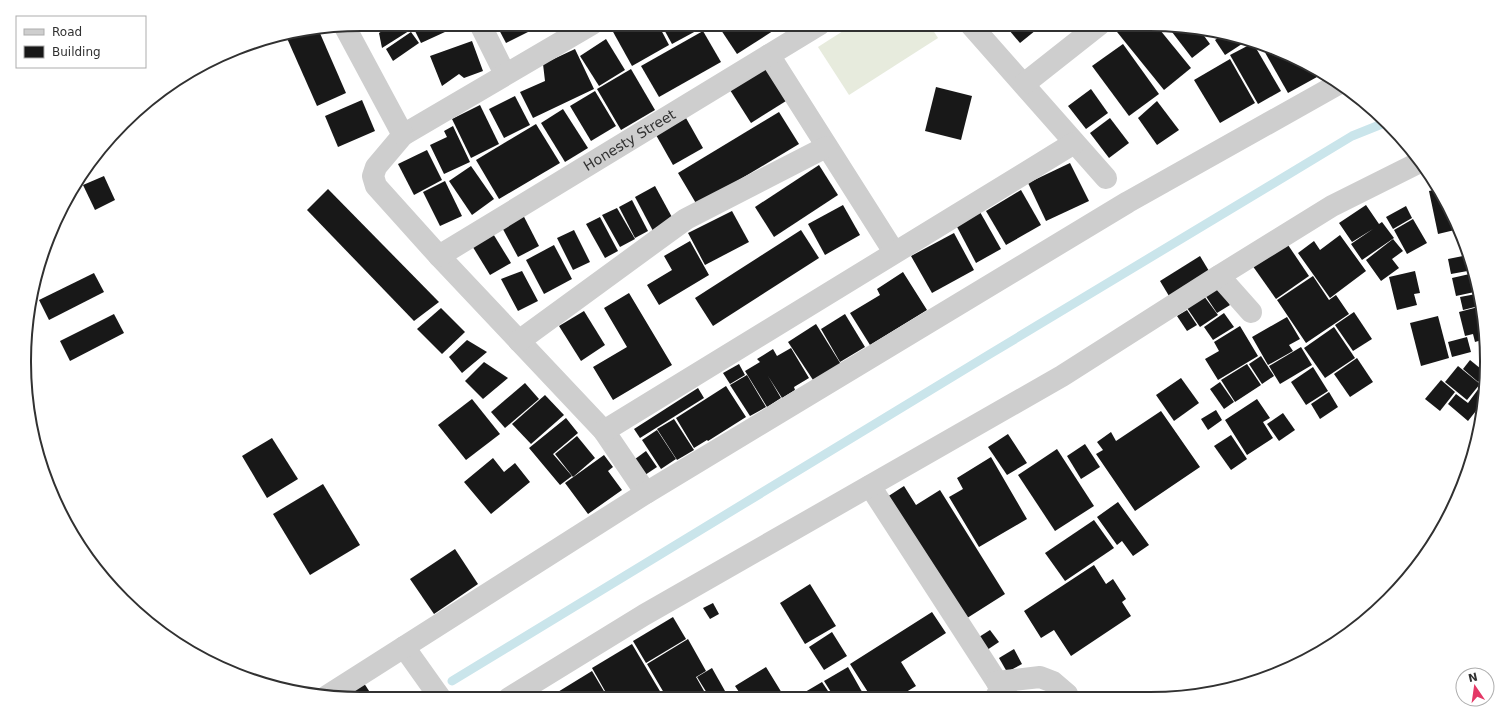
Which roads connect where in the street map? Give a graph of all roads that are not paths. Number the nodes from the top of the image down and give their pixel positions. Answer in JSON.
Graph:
{"nodes":[{"id":1,"x":484,"y":31,"type":"edge"},
{"id":2,"x":580,"y":31,"type":"edge"},
{"id":3,"x":808,"y":31,"type":"edge"},
{"id":4,"x":976,"y":31,"type":"edge"},
{"id":5,"x":1091,"y":31,"type":"edge"},
{"id":6,"x":348,"y":32,"type":"edge"},
{"id":7,"x":769,"y":55,"type":"junction"},
{"id":8,"x":505,"y":74,"type":"junction"},
{"id":9,"x":1024,"y":84,"type":"junction"},
{"id":10,"x":1333,"y":87,"type":"edge"},
{"id":11,"x":403,"y":135,"type":"junction"},
{"id":12,"x":1074,"y":143,"type":"junction"},
{"id":13,"x":826,"y":147,"type":"junction"},
{"id":14,"x":1415,"y":164,"type":"edge"},
{"id":15,"x":1106,"y":178,"type":"dead end"},
{"id":16,"x":894,"y":252,"type":"junction"},
{"id":17,"x":439,"y":256,"type":"junction"},
{"id":18,"x":1219,"y":276,"type":"junction"},
{"id":19,"x":1251,"y":312,"type":"dead end"},
{"id":20,"x":519,"y":341,"type":"junction"},
{"id":21,"x":604,"y":431,"type":"junction"},
{"id":22,"x":870,"y":486,"type":"junction"},
{"id":23,"x":646,"y":493,"type":"junction"},
{"id":24,"x":404,"y":647,"type":"junction"},
{"id":25,"x":997,"y":689,"type":"edge"},
{"id":26,"x":336,"y":691,"type":"edge"},
{"id":27,"x":537,"y":691,"type":"edge"},
{"id":28,"x":436,"y":692,"type":"edge"},
{"id":29,"x":1066,"y":692,"type":"edge"}],
"edges":[{"from":1,"to":8,"type":"street"},
{"from":2,"to":8,"type":"street"},
{"from":3,"to":7,"type":"street","name":"Honesty Street"},
{"from":4,"to":9,"type":"street"},
{"from":5,"to":9,"type":"street"},
{"from":6,"to":11,"type":"street"},
{"from":7,"to":13,"type":"street"},
{"from":7,"to":17,"type":"street","name":"Honesty Street"},
{"from":8,"to":11,"type":"street"},
{"from":9,"to":12,"type":"street"},
{"from":10,"to":23,"type":"street"},
{"from":11,"to":17,"type":"street"},
{"from":12,"to":15,"type":"street"},
{"from":12,"to":16,"type":"street"},
{"from":13,"to":16,"type":"street"},
{"from":13,"to":20,"type":"street"},
{"from":14,"to":18,"type":"street"},
{"from":16,"to":21,"type":"street"},
{"from":17,"to":20,"type":"street"},
{"from":18,"to":19,"type":"street"},
{"from":18,"to":22,"type":"street"},
{"from":20,"to":21,"type":"street"},
{"from":21,"to":23,"type":"street"},
{"from":22,"to":25,"type":"street"},
{"from":22,"to":27,"type":"street"},
{"from":23,"to":24,"type":"street"},
{"from":24,"to":26,"type":"street"},
{"from":24,"to":28,"type":"street"},
{"from":25,"to":29,"type":"street"}]}
